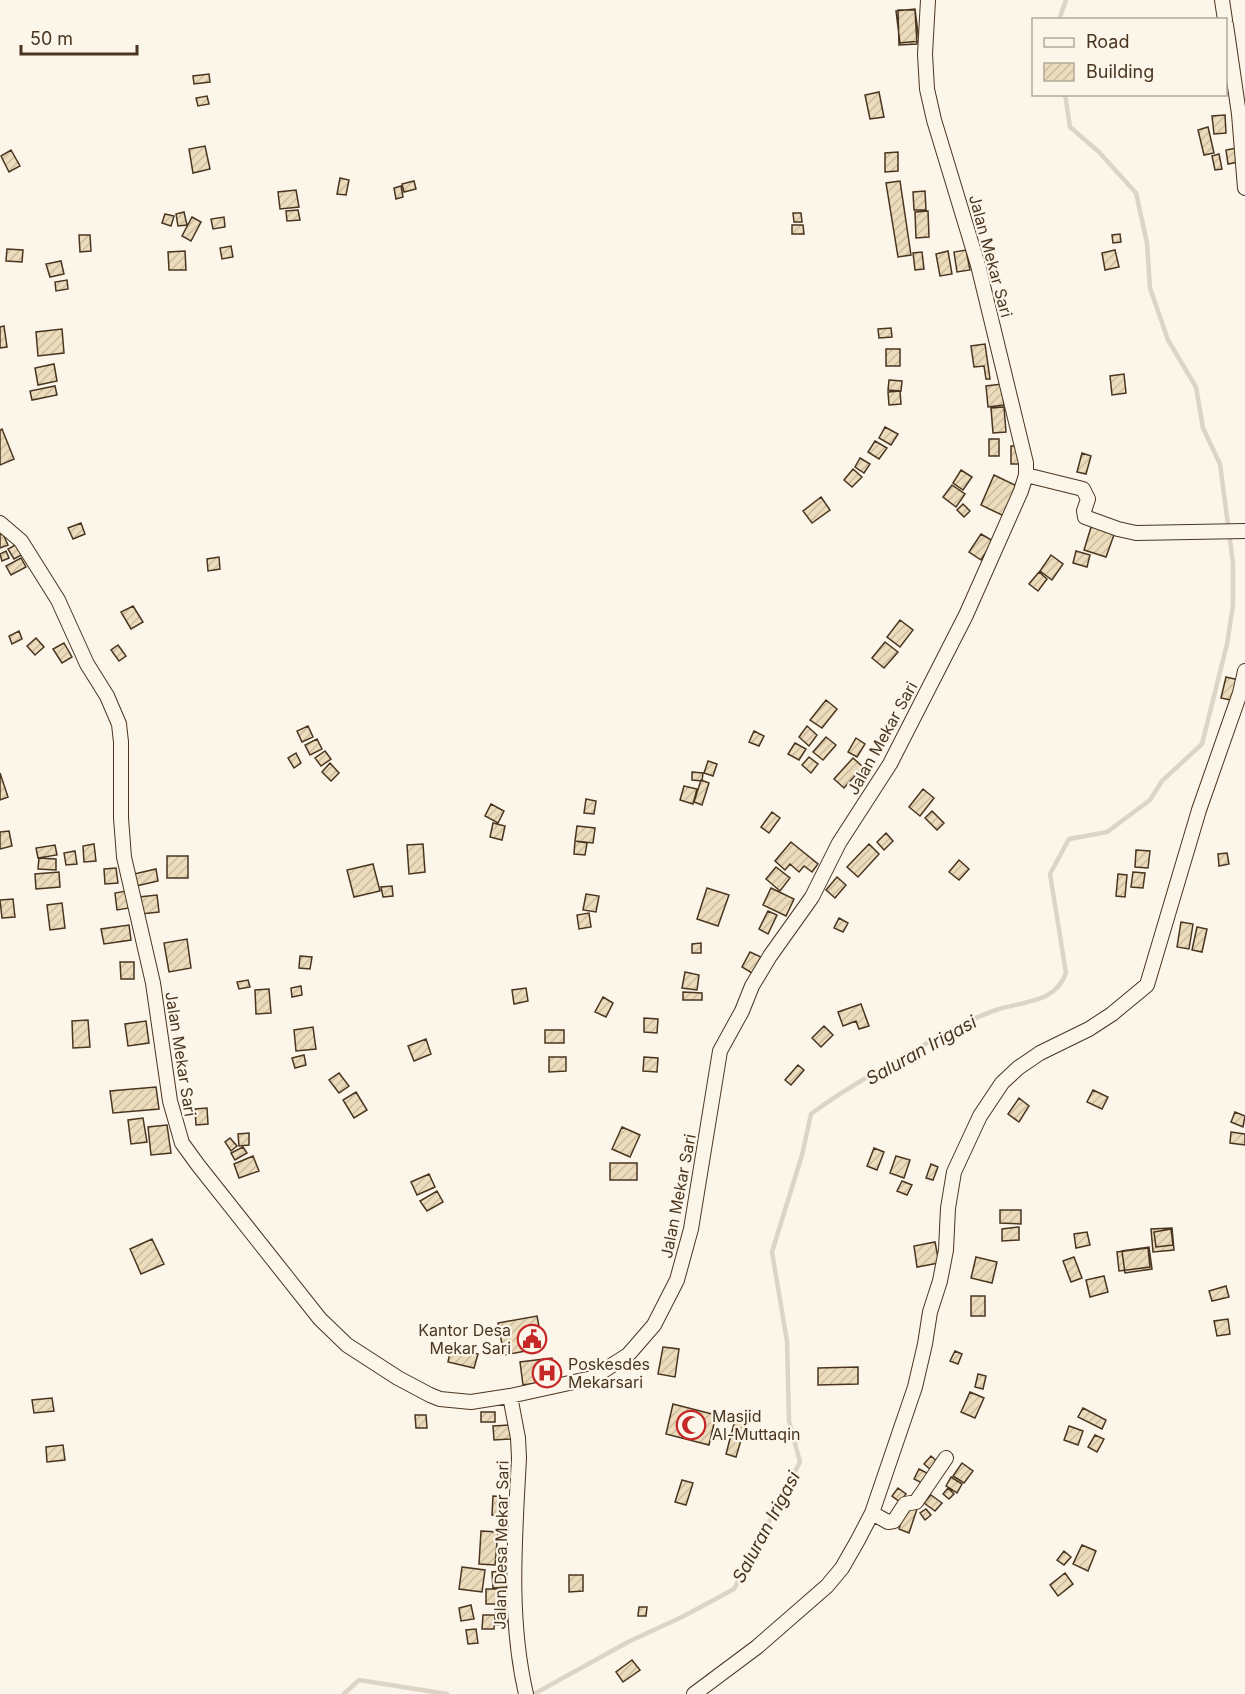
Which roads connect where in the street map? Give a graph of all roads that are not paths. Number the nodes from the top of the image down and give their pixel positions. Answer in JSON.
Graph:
{"nodes":[{"id":1,"x":928,"y":0,"type":"edge"},
{"id":2,"x":1222,"y":0,"type":"edge"},
{"id":3,"x":1225,"y":18,"type":"edge"},
{"id":4,"x":1227,"y":32,"type":"edge"},
{"id":5,"x":1245,"y":189,"type":"edge"},
{"id":6,"x":1026,"y":476,"type":"junction"},
{"id":7,"x":0,"y":523,"type":"edge"},
{"id":8,"x":1245,"y":531,"type":"edge"},
{"id":9,"x":1245,"y":671,"type":"edge"},
{"id":10,"x":510,"y":1396,"type":"junction"},
{"id":11,"x":946,"y":1458,"type":"dead end"},
{"id":12,"x":872,"y":1513,"type":"junction"},
{"id":13,"x":525,"y":1691,"type":"edge"},
{"id":14,"x":694,"y":1694,"type":"edge"}],
"edges":[{"from":1,"to":6,"type":"street","name":"Jalan Mekar Sari"},
{"from":2,"to":3,"type":"street"},
{"from":4,"to":5,"type":"street"},
{"from":6,"to":8,"type":"street"},
{"from":6,"to":10,"type":"street","name":"Jalan Mekar Sari"},
{"from":7,"to":10,"type":"street","name":"Jalan Mekar Sari"},
{"from":9,"to":12,"type":"street"},
{"from":10,"to":13,"type":"street","name":"Jalan Desa Mekar Sari"},
{"from":11,"to":12,"type":"street"},
{"from":12,"to":14,"type":"street"}]}
